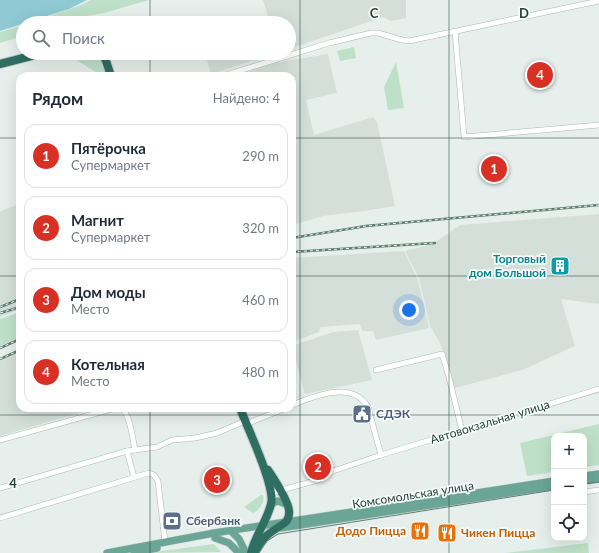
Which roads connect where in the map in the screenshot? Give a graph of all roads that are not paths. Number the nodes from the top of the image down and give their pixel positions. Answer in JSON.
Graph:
{"nodes":[{"id":1,"x":599,"y":1,"type":"edge"},
{"id":2,"x":455,"y":32,"type":"junction"},
{"id":3,"x":296,"y":53,"type":"edge"},
{"id":4,"x":16,"y":60,"type":"edge"},
{"id":5,"x":106,"y":60,"type":"edge"},
{"id":6,"x":271,"y":60,"type":"edge"},
{"id":7,"x":0,"y":64,"type":"edge"},
{"id":8,"x":109,"y":72,"type":"edge"},
{"id":9,"x":235,"y":72,"type":"edge"},
{"id":10,"x":599,"y":125,"type":"edge"},
{"id":11,"x":376,"y":370,"type":"dead end"},
{"id":12,"x":599,"y":389,"type":"edge"},
{"id":13,"x":296,"y":404,"type":"edge"},
{"id":14,"x":101,"y":412,"type":"edge"},
{"id":15,"x":125,"y":412,"type":"edge"},
{"id":16,"x":242,"y":412,"type":"edge"},
{"id":17,"x":275,"y":412,"type":"edge"},
{"id":18,"x":246,"y":423,"type":"junction"},
{"id":19,"x":462,"y":431,"type":"junction"},
{"id":20,"x":0,"y":440,"type":"edge"},
{"id":21,"x":135,"y":450,"type":"junction"},
{"id":22,"x":128,"y":451,"type":"junction"},
{"id":23,"x":382,"y":455,"type":"junction"},
{"id":24,"x":261,"y":461,"type":"junction"},
{"id":25,"x":599,"y":474,"type":"edge"},
{"id":26,"x":587,"y":476,"type":"edge"},
{"id":27,"x":134,"y":477,"type":"junction"},
{"id":28,"x":599,"y":479,"type":"edge"},
{"id":29,"x":551,"y":481,"type":"edge"},
{"id":30,"x":587,"y":481,"type":"edge"},
{"id":31,"x":551,"y":486,"type":"edge"},
{"id":32,"x":0,"y":488,"type":"edge"},
{"id":33,"x":599,"y":490,"type":"edge"},
{"id":34,"x":280,"y":491,"type":"junction"},
{"id":35,"x":587,"y":492,"type":"edge"},
{"id":36,"x":271,"y":493,"type":"junction"},
{"id":37,"x":289,"y":507,"type":"junction"},
{"id":38,"x":270,"y":509,"type":"junction"},
{"id":39,"x":0,"y":518,"type":"edge"},
{"id":40,"x":304,"y":519,"type":"junction"},
{"id":41,"x":285,"y":522,"type":"junction"},
{"id":42,"x":274,"y":526,"type":"junction"},
{"id":43,"x":261,"y":529,"type":"junction"},
{"id":44,"x":234,"y":533,"type":"junction"},
{"id":45,"x":215,"y":538,"type":"junction"},
{"id":46,"x":165,"y":542,"type":"junction"},
{"id":47,"x":107,"y":553,"type":"edge"},
{"id":48,"x":134,"y":553,"type":"edge"},
{"id":49,"x":239,"y":553,"type":"edge"},
{"id":50,"x":246,"y":553,"type":"edge"},
{"id":51,"x":251,"y":553,"type":"edge"},
{"id":52,"x":256,"y":553,"type":"edge"}],
"edges":[{"from":1,"to":2,"type":"street"},
{"from":2,"to":3,"type":"street"},
{"from":2,"to":10,"type":"street"},
{"from":4,"to":7,"type":"highway"},
{"from":5,"to":8,"type":"highway"},
{"from":6,"to":9,"type":"street"},
{"from":11,"to":19,"type":"street"},
{"from":12,"to":19,"type":"street","name":"Автовокзальная улица"},
{"from":13,"to":23,"type":"street"},
{"from":14,"to":20,"type":"street"},
{"from":15,"to":21,"type":"street"},
{"from":16,"to":18,"type":"highway"},
{"from":17,"to":18,"type":"street"},
{"from":18,"to":21,"type":"street"},
{"from":18,"to":24,"type":"highway"},
{"from":19,"to":23,"type":"street","name":"Автовокзальная улица"},
{"from":21,"to":22,"type":"street"},
{"from":22,"to":27,"type":"street"},
{"from":22,"to":32,"type":"street"},
{"from":23,"to":34,"type":"street","name":"Автовокзальная улица"},
{"from":24,"to":34,"type":"highway"},
{"from":24,"to":36,"type":"highway"},
{"from":25,"to":26,"type":"main road"},
{"from":27,"to":39,"type":"street"},
{"from":27,"to":46,"type":"street"},
{"from":28,"to":30,"type":"main road"},
{"from":29,"to":40,"type":"main road","name":"Комсомольская улица"},
{"from":31,"to":42,"type":"main road","name":"Комсомольская улица"},
{"from":33,"to":35,"type":"street"},
{"from":34,"to":36,"type":"street","name":"Автовокзальная улица"},
{"from":34,"to":37,"type":"highway"},
{"from":36,"to":38,"type":"highway"},
{"from":37,"to":38,"type":"main road"},
{"from":37,"to":40,"type":"main road"},
{"from":37,"to":41,"type":"highway"},
{"from":38,"to":42,"type":"main road"},
{"from":38,"to":43,"type":"highway"},
{"from":40,"to":41,"type":"main road","name":"Комсомольская улица"},
{"from":41,"to":42,"type":"highway","name":"Комсомольская улица"},
{"from":42,"to":43,"type":"main road","name":"Комсомольская улица"},
{"from":42,"to":52,"type":"highway"},
{"from":43,"to":44,"type":"main road","name":"Комсомольская улица"},
{"from":43,"to":51,"type":"highway"},
{"from":44,"to":45,"type":"main road","name":"Комсомольская улица"},
{"from":44,"to":46,"type":"main road","name":"Комсомольская улица"},
{"from":44,"to":50,"type":"main road"},
{"from":45,"to":48,"type":"main road","name":"Комсомольская улица"},
{"from":45,"to":49,"type":"main road"},
{"from":46,"to":47,"type":"main road","name":"Комсомольская улица"}]}
